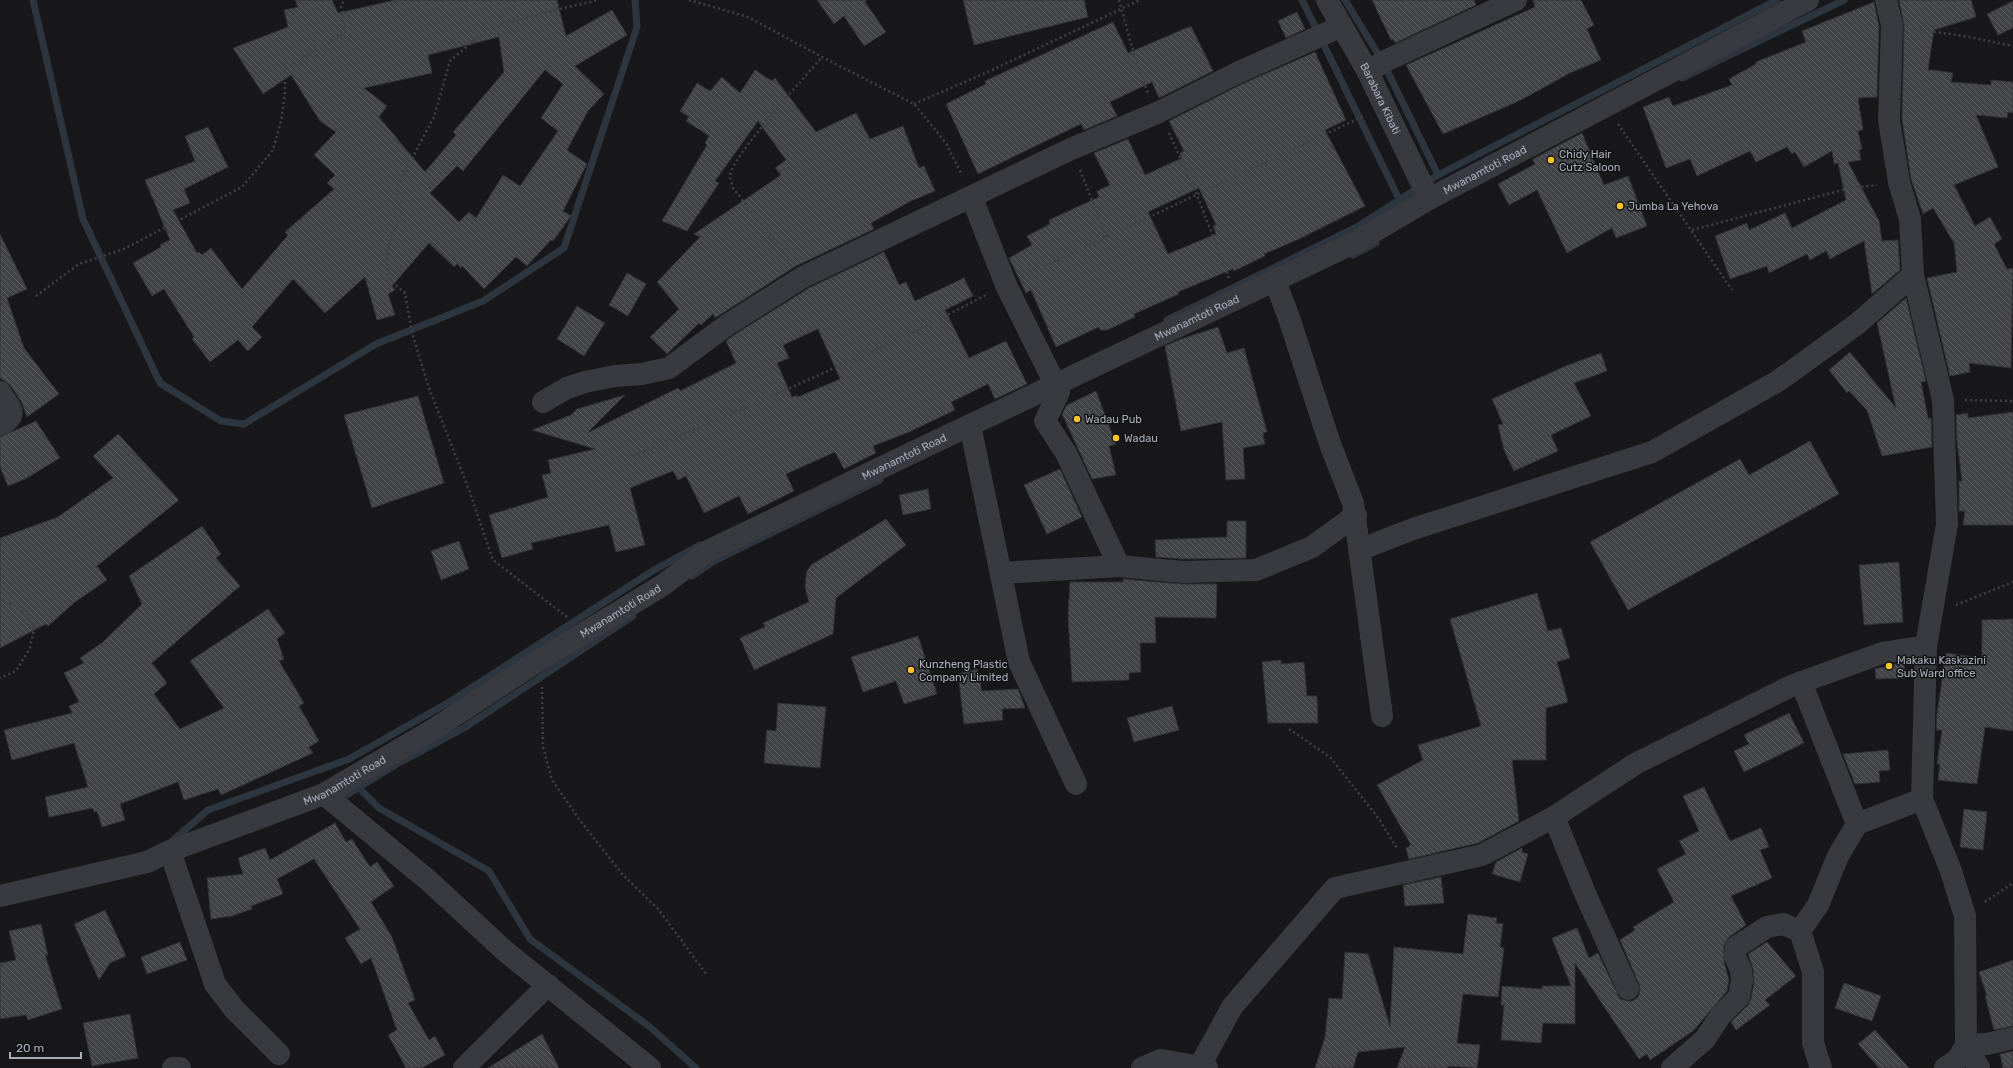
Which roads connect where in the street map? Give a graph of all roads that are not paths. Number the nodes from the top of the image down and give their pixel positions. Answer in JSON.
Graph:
{"nodes":[{"id":1,"x":1327,"y":0,"type":"edge"},
{"id":2,"x":1516,"y":0,"type":"edge"},
{"id":3,"x":1808,"y":0,"type":"edge"},
{"id":4,"x":1886,"y":0,"type":"edge"},
{"id":5,"x":1342,"y":26,"type":"junction"},
{"id":6,"x":1368,"y":72,"type":"junction"},
{"id":7,"x":972,"y":198,"type":"junction"},
{"id":8,"x":1429,"y":199,"type":"junction"},
{"id":9,"x":1913,"y":275,"type":"junction"},
{"id":10,"x":1275,"y":281,"type":"junction"},
{"id":11,"x":1056,"y":384,"type":"junction"},
{"id":12,"x":0,"y":392,"type":"edge"},
{"id":13,"x":543,"y":402,"type":"dead end"},
{"id":14,"x":0,"y":425,"type":"edge"},
{"id":15,"x":970,"y":425,"type":"junction"},
{"id":16,"x":1356,"y":515,"type":"junction"},
{"id":17,"x":1359,"y":550,"type":"junction"},
{"id":18,"x":1119,"y":566,"type":"junction"},
{"id":19,"x":1000,"y":573,"type":"junction"},
{"id":20,"x":1926,"y":646,"type":"junction"},
{"id":21,"x":1801,"y":682,"type":"junction"},
{"id":22,"x":1382,"y":716,"type":"dead end"},
{"id":23,"x":1076,"y":784,"type":"dead end"},
{"id":24,"x":324,"y":794,"type":"junction"},
{"id":25,"x":1922,"y":799,"type":"junction"},
{"id":26,"x":1554,"y":817,"type":"junction"},
{"id":27,"x":1857,"y":824,"type":"junction"},
{"id":28,"x":170,"y":851,"type":"junction"},
{"id":29,"x":0,"y":896,"type":"edge"},
{"id":30,"x":1800,"y":931,"type":"junction"},
{"id":31,"x":548,"y":985,"type":"junction"},
{"id":32,"x":1628,"y":989,"type":"dead end"},
{"id":33,"x":2013,"y":1038,"type":"edge"},
{"id":34,"x":1966,"y":1045,"type":"junction"},
{"id":35,"x":279,"y":1054,"type":"dead end"},
{"id":36,"x":1203,"y":1067,"type":"edge"},
{"id":37,"x":173,"y":1068,"type":"edge"},
{"id":38,"x":180,"y":1068,"type":"edge"},
{"id":39,"x":464,"y":1068,"type":"edge"},
{"id":40,"x":650,"y":1068,"type":"edge"},
{"id":41,"x":1142,"y":1068,"type":"edge"},
{"id":42,"x":1672,"y":1068,"type":"edge"},
{"id":43,"x":1820,"y":1068,"type":"edge"},
{"id":44,"x":1945,"y":1068,"type":"edge"},
{"id":45,"x":1979,"y":1068,"type":"edge"}],
"edges":[{"from":1,"to":5,"type":"street","name":"Barabara Kibati"},
{"from":2,"to":6,"type":"street"},
{"from":3,"to":8,"type":"street","name":"Mwanamtoti Road"},
{"from":4,"to":9,"type":"street"},
{"from":5,"to":6,"type":"street","name":"Barabara Kibati"},
{"from":5,"to":7,"type":"street"},
{"from":6,"to":8,"type":"street","name":"Barabara Kibati"},
{"from":7,"to":11,"type":"street"},
{"from":7,"to":13,"type":"street"},
{"from":8,"to":10,"type":"street","name":"Mwanamtoti Road"},
{"from":9,"to":17,"type":"street"},
{"from":9,"to":20,"type":"street"},
{"from":10,"to":11,"type":"street","name":"Mwanamtoti Road"},
{"from":10,"to":16,"type":"street"},
{"from":11,"to":15,"type":"street","name":"Mwanamtoti Road"},
{"from":11,"to":18,"type":"street"},
{"from":12,"to":14,"type":"street"},
{"from":15,"to":19,"type":"street"},
{"from":15,"to":24,"type":"street","name":"Mwanamtoti Road"},
{"from":16,"to":17,"type":"street"},
{"from":16,"to":18,"type":"street"},
{"from":17,"to":22,"type":"street"},
{"from":18,"to":19,"type":"street"},
{"from":19,"to":23,"type":"street"},
{"from":20,"to":21,"type":"street"},
{"from":20,"to":25,"type":"street"},
{"from":21,"to":26,"type":"street"},
{"from":21,"to":27,"type":"street"},
{"from":24,"to":28,"type":"street","name":"Mwanamtoti Road"},
{"from":24,"to":31,"type":"street"},
{"from":25,"to":27,"type":"street"},
{"from":25,"to":34,"type":"street"},
{"from":26,"to":32,"type":"street"},
{"from":26,"to":36,"type":"street"},
{"from":27,"to":30,"type":"street"},
{"from":28,"to":29,"type":"street","name":"Mwanamtoti Road"},
{"from":28,"to":35,"type":"street"},
{"from":30,"to":42,"type":"street"},
{"from":30,"to":43,"type":"street"},
{"from":31,"to":39,"type":"street"},
{"from":31,"to":40,"type":"street"},
{"from":33,"to":34,"type":"street"},
{"from":34,"to":44,"type":"street"},
{"from":34,"to":45,"type":"street"},
{"from":36,"to":41,"type":"street"},
{"from":37,"to":38,"type":"street"}]}
